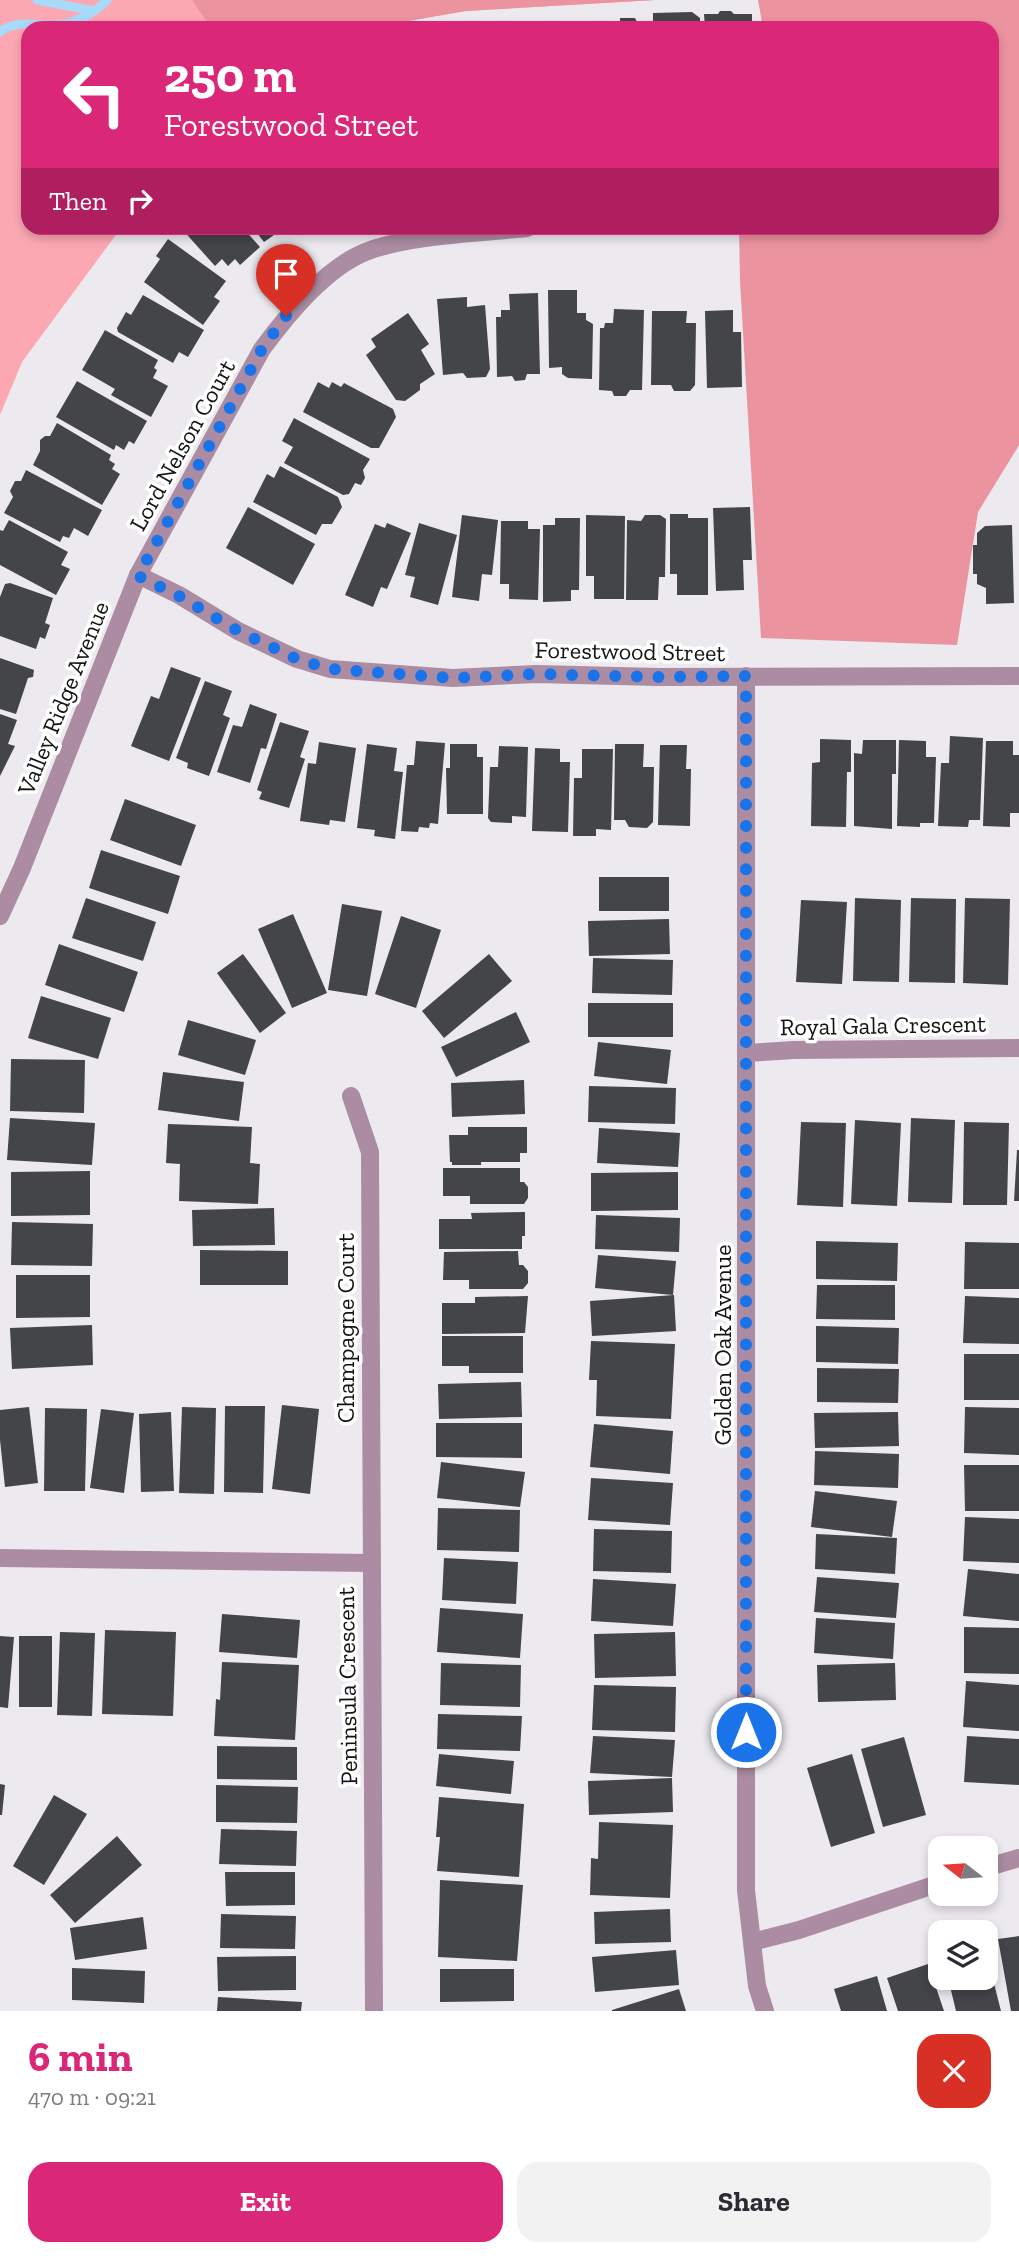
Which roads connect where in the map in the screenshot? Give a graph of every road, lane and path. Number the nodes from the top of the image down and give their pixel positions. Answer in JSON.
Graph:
{"nodes":[{"id":1,"x":466,"y":235,"type":"edge"},
{"id":2,"x":138,"y":576,"type":"junction"},
{"id":3,"x":746,"y":676,"type":"junction"},
{"id":4,"x":1019,"y":676,"type":"edge"},
{"id":5,"x":0,"y":916,"type":"edge"},
{"id":6,"x":1019,"y":1048,"type":"edge"},
{"id":7,"x":747,"y":1053,"type":"junction"},
{"id":8,"x":351,"y":1096,"type":"dead end"},
{"id":9,"x":0,"y":1558,"type":"edge"},
{"id":10,"x":370,"y":1563,"type":"junction"},
{"id":11,"x":1019,"y":1858,"type":"edge"},
{"id":12,"x":998,"y":1864,"type":"edge"},
{"id":13,"x":928,"y":1887,"type":"edge"},
{"id":14,"x":752,"y":1942,"type":"junction"},
{"id":15,"x":374,"y":2011,"type":"edge"},
{"id":16,"x":765,"y":2011,"type":"edge"}],
"edges":[{"from":1,"to":2,"type":"street","name":"Lord Nelson Court"},
{"from":2,"to":3,"type":"street","name":"Forestwood Street"},
{"from":2,"to":5,"type":"street","name":"Valley Ridge Avenue"},
{"from":3,"to":4,"type":"street","name":"Forestwood Street"},
{"from":3,"to":7,"type":"street","name":"Golden Oak Avenue"},
{"from":6,"to":7,"type":"street","name":"Royal Gala Crescent"},
{"from":7,"to":14,"type":"street","name":"Golden Oak Avenue"},
{"from":8,"to":10,"type":"street","name":"Champagne Court"},
{"from":9,"to":10,"type":"street","name":"Peninsula Crescent"},
{"from":10,"to":15,"type":"street","name":"Peninsula Crescent"},
{"from":11,"to":12,"type":"street"},
{"from":13,"to":14,"type":"street"},
{"from":14,"to":16,"type":"street","name":"Golden Oak Avenue"}]}
